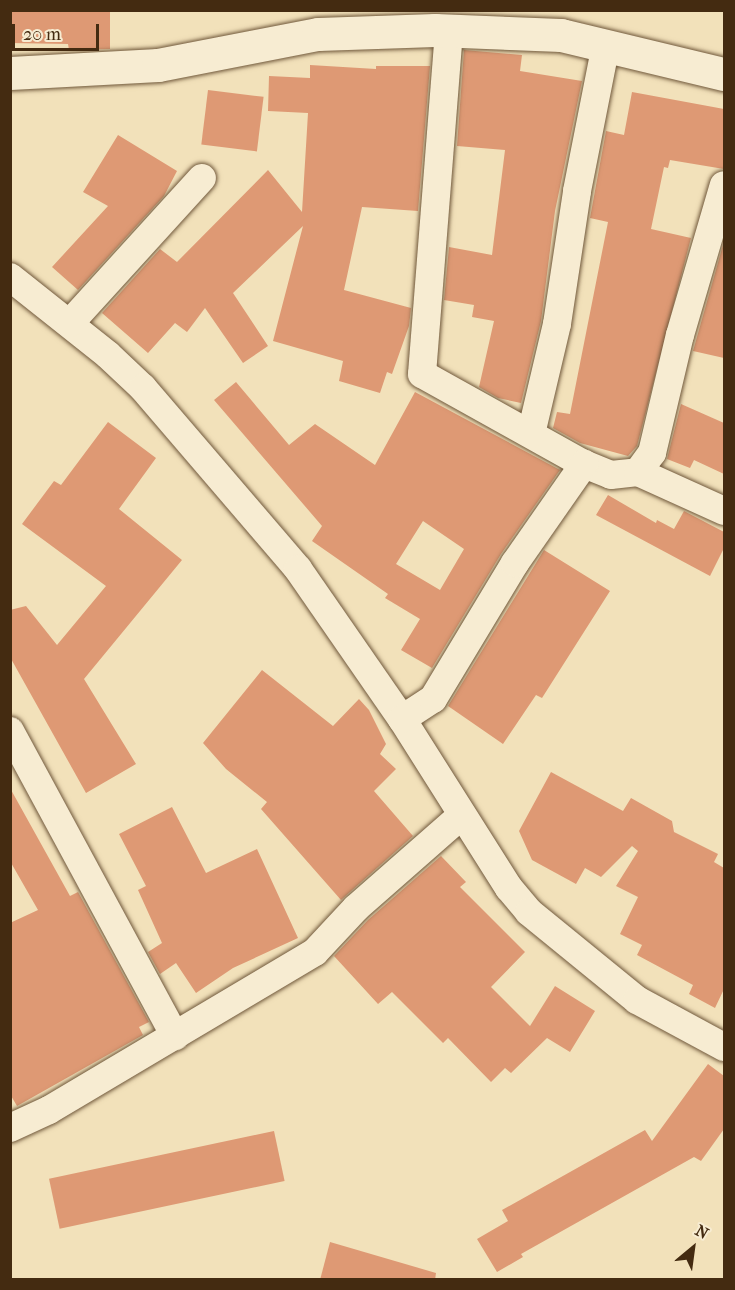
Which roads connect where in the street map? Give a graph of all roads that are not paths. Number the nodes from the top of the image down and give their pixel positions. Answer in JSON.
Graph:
{"nodes":[{"id":1,"x":449,"y":31,"type":"junction"},
{"id":2,"x":606,"y":45,"type":"junction"},
{"id":3,"x":10,"y":73,"type":"edge"},
{"id":4,"x":724,"y":74,"type":"edge"},
{"id":5,"x":202,"y":178,"type":"dead end"},
{"id":6,"x":724,"y":185,"type":"edge"},
{"id":7,"x":10,"y":278,"type":"edge"},
{"id":8,"x":70,"y":323,"type":"junction"},
{"id":9,"x":531,"y":434,"type":"junction"},
{"id":10,"x":584,"y":464,"type":"junction"},
{"id":11,"x":638,"y":472,"type":"junction"},
{"id":12,"x":724,"y":511,"type":"edge"},
{"id":13,"x":402,"y":719,"type":"junction"},
{"id":14,"x":10,"y":731,"type":"edge"},
{"id":15,"x":462,"y":815,"type":"junction"},
{"id":16,"x":175,"y":1036,"type":"junction"},
{"id":17,"x":724,"y":1047,"type":"edge"},
{"id":18,"x":10,"y":1128,"type":"edge"}],
"edges":[{"from":1,"to":2,"type":"street"},
{"from":1,"to":3,"type":"street"},
{"from":1,"to":9,"type":"street"},
{"from":2,"to":4,"type":"street"},
{"from":2,"to":9,"type":"street"},
{"from":5,"to":8,"type":"street"},
{"from":6,"to":11,"type":"street"},
{"from":7,"to":8,"type":"street"},
{"from":8,"to":13,"type":"street"},
{"from":9,"to":10,"type":"street"},
{"from":10,"to":11,"type":"street"},
{"from":10,"to":13,"type":"street"},
{"from":11,"to":12,"type":"street"},
{"from":13,"to":15,"type":"street"},
{"from":14,"to":16,"type":"street"},
{"from":15,"to":16,"type":"street"},
{"from":15,"to":17,"type":"street"},
{"from":16,"to":18,"type":"street"}]}
